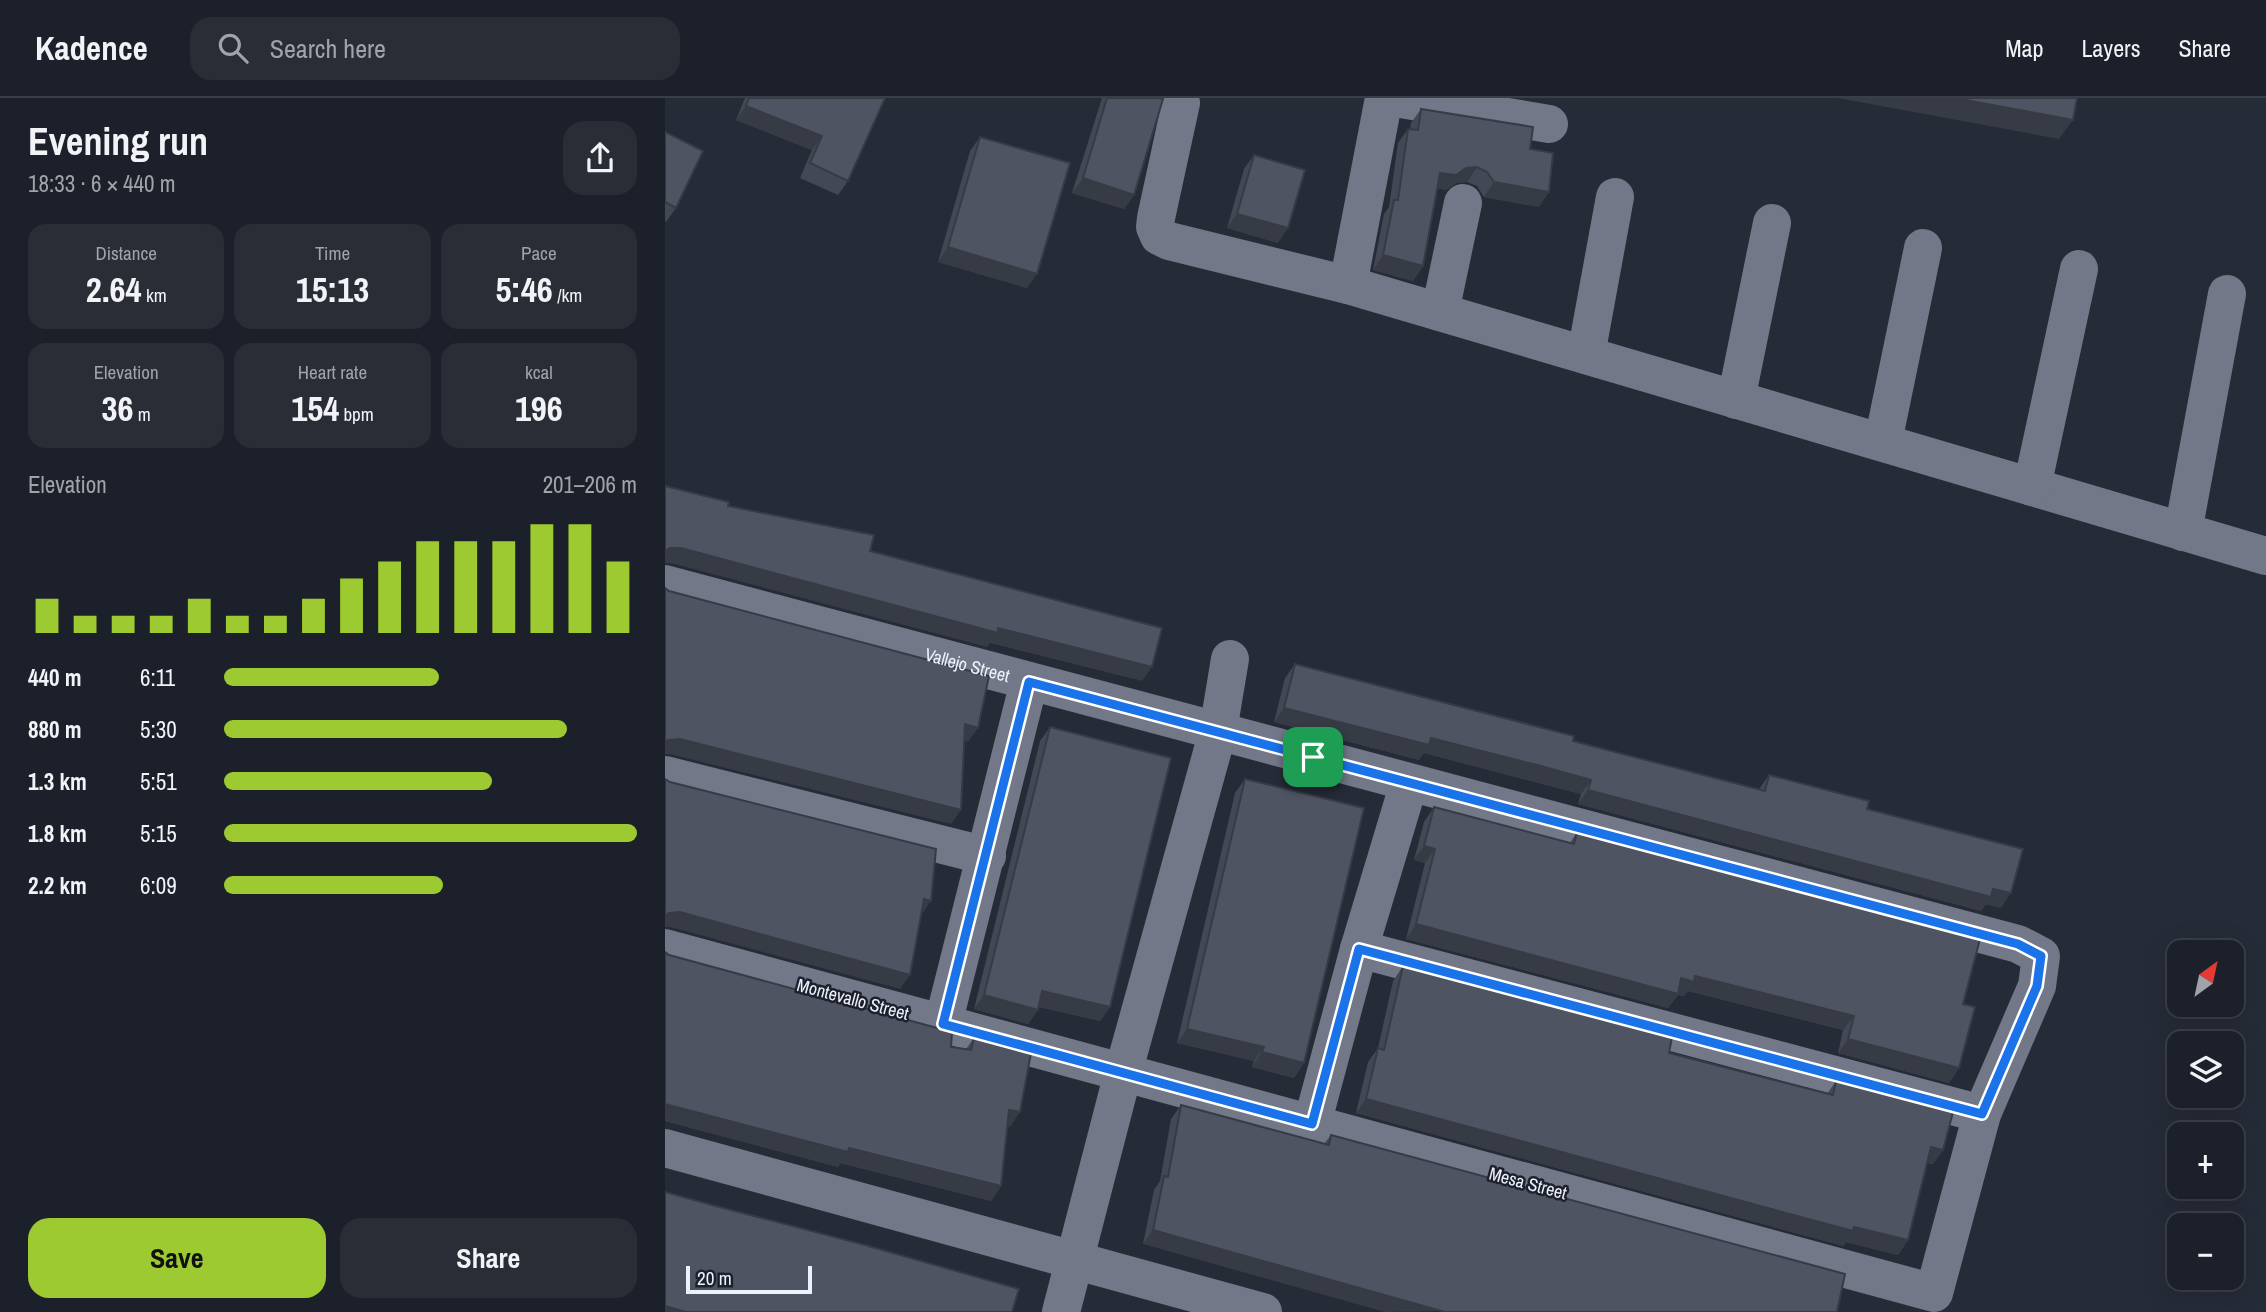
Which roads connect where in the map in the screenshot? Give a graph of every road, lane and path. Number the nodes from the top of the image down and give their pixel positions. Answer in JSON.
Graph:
{"nodes":[{"id":1,"x":1384,"y":98,"type":"edge"},
{"id":2,"x":1395,"y":98,"type":"edge"},
{"id":3,"x":1181,"y":103,"type":"dead end"},
{"id":4,"x":1549,"y":124,"type":"dead end"},
{"id":5,"x":1615,"y":197,"type":"dead end"},
{"id":6,"x":1463,"y":203,"type":"dead end"},
{"id":7,"x":1772,"y":223,"type":"dead end"},
{"id":8,"x":1923,"y":248,"type":"dead end"},
{"id":9,"x":2079,"y":269,"type":"dead end"},
{"id":10,"x":1349,"y":285,"type":"junction"},
{"id":11,"x":2227,"y":294,"type":"dead end"},
{"id":12,"x":1440,"y":312,"type":"junction"},
{"id":13,"x":1586,"y":355,"type":"junction"},
{"id":14,"x":1735,"y":400,"type":"junction"},
{"id":15,"x":1883,"y":442,"type":"junction"},
{"id":16,"x":2032,"y":487,"type":"junction"},
{"id":17,"x":2183,"y":532,"type":"junction"},
{"id":18,"x":2266,"y":556,"type":"edge"},
{"id":19,"x":665,"y":584,"type":"edge"},
{"id":20,"x":1230,"y":659,"type":"dead end"},
{"id":21,"x":1029,"y":682,"type":"junction"},
{"id":22,"x":1218,"y":730,"type":"junction"},
{"id":23,"x":665,"y":775,"type":"edge"},
{"id":24,"x":1409,"y":783,"type":"junction"},
{"id":25,"x":987,"y":856,"type":"junction"},
{"id":26,"x":665,"y":948,"type":"edge"},
{"id":27,"x":1359,"y":949,"type":"junction"},
{"id":28,"x":943,"y":1024,"type":"junction"},
{"id":29,"x":1123,"y":1073,"type":"junction"},
{"id":30,"x":1982,"y":1114,"type":"junction"},
{"id":31,"x":1312,"y":1124,"type":"junction"},
{"id":32,"x":665,"y":1149,"type":"edge"},
{"id":33,"x":1075,"y":1260,"type":"junction"},
{"id":34,"x":1061,"y":1312,"type":"edge"},
{"id":35,"x":1261,"y":1312,"type":"edge"}],
"edges":[{"from":1,"to":10,"type":"street"},
{"from":2,"to":4,"type":"street"},
{"from":3,"to":10,"type":"street"},
{"from":5,"to":13,"type":"street"},
{"from":6,"to":12,"type":"street"},
{"from":7,"to":14,"type":"street"},
{"from":8,"to":15,"type":"street"},
{"from":9,"to":16,"type":"street"},
{"from":10,"to":12,"type":"street"},
{"from":11,"to":17,"type":"street"},
{"from":12,"to":13,"type":"street"},
{"from":13,"to":14,"type":"street"},
{"from":14,"to":15,"type":"street"},
{"from":15,"to":16,"type":"street"},
{"from":16,"to":17,"type":"street"},
{"from":17,"to":18,"type":"street"},
{"from":19,"to":21,"type":"street","name":"Vallejo Street"},
{"from":20,"to":22,"type":"street"},
{"from":21,"to":22,"type":"street","name":"Vallejo Street"},
{"from":21,"to":25,"type":"street"},
{"from":22,"to":24,"type":"street","name":"Vallejo Street"},
{"from":22,"to":29,"type":"street"},
{"from":23,"to":25,"type":"street"},
{"from":24,"to":27,"type":"street"},
{"from":24,"to":30,"type":"street","name":"Vallejo Street"},
{"from":25,"to":28,"type":"street"},
{"from":26,"to":28,"type":"street","name":"Montevallo Street"},
{"from":27,"to":30,"type":"street"},
{"from":27,"to":31,"type":"street"},
{"from":28,"to":29,"type":"street","name":"Montevallo Street"},
{"from":29,"to":31,"type":"street","name":"Mesa Street"},
{"from":29,"to":33,"type":"street"},
{"from":30,"to":31,"type":"street","name":"Mesa Street"},
{"from":32,"to":33,"type":"street"},
{"from":33,"to":34,"type":"street"},
{"from":33,"to":35,"type":"street"}]}
